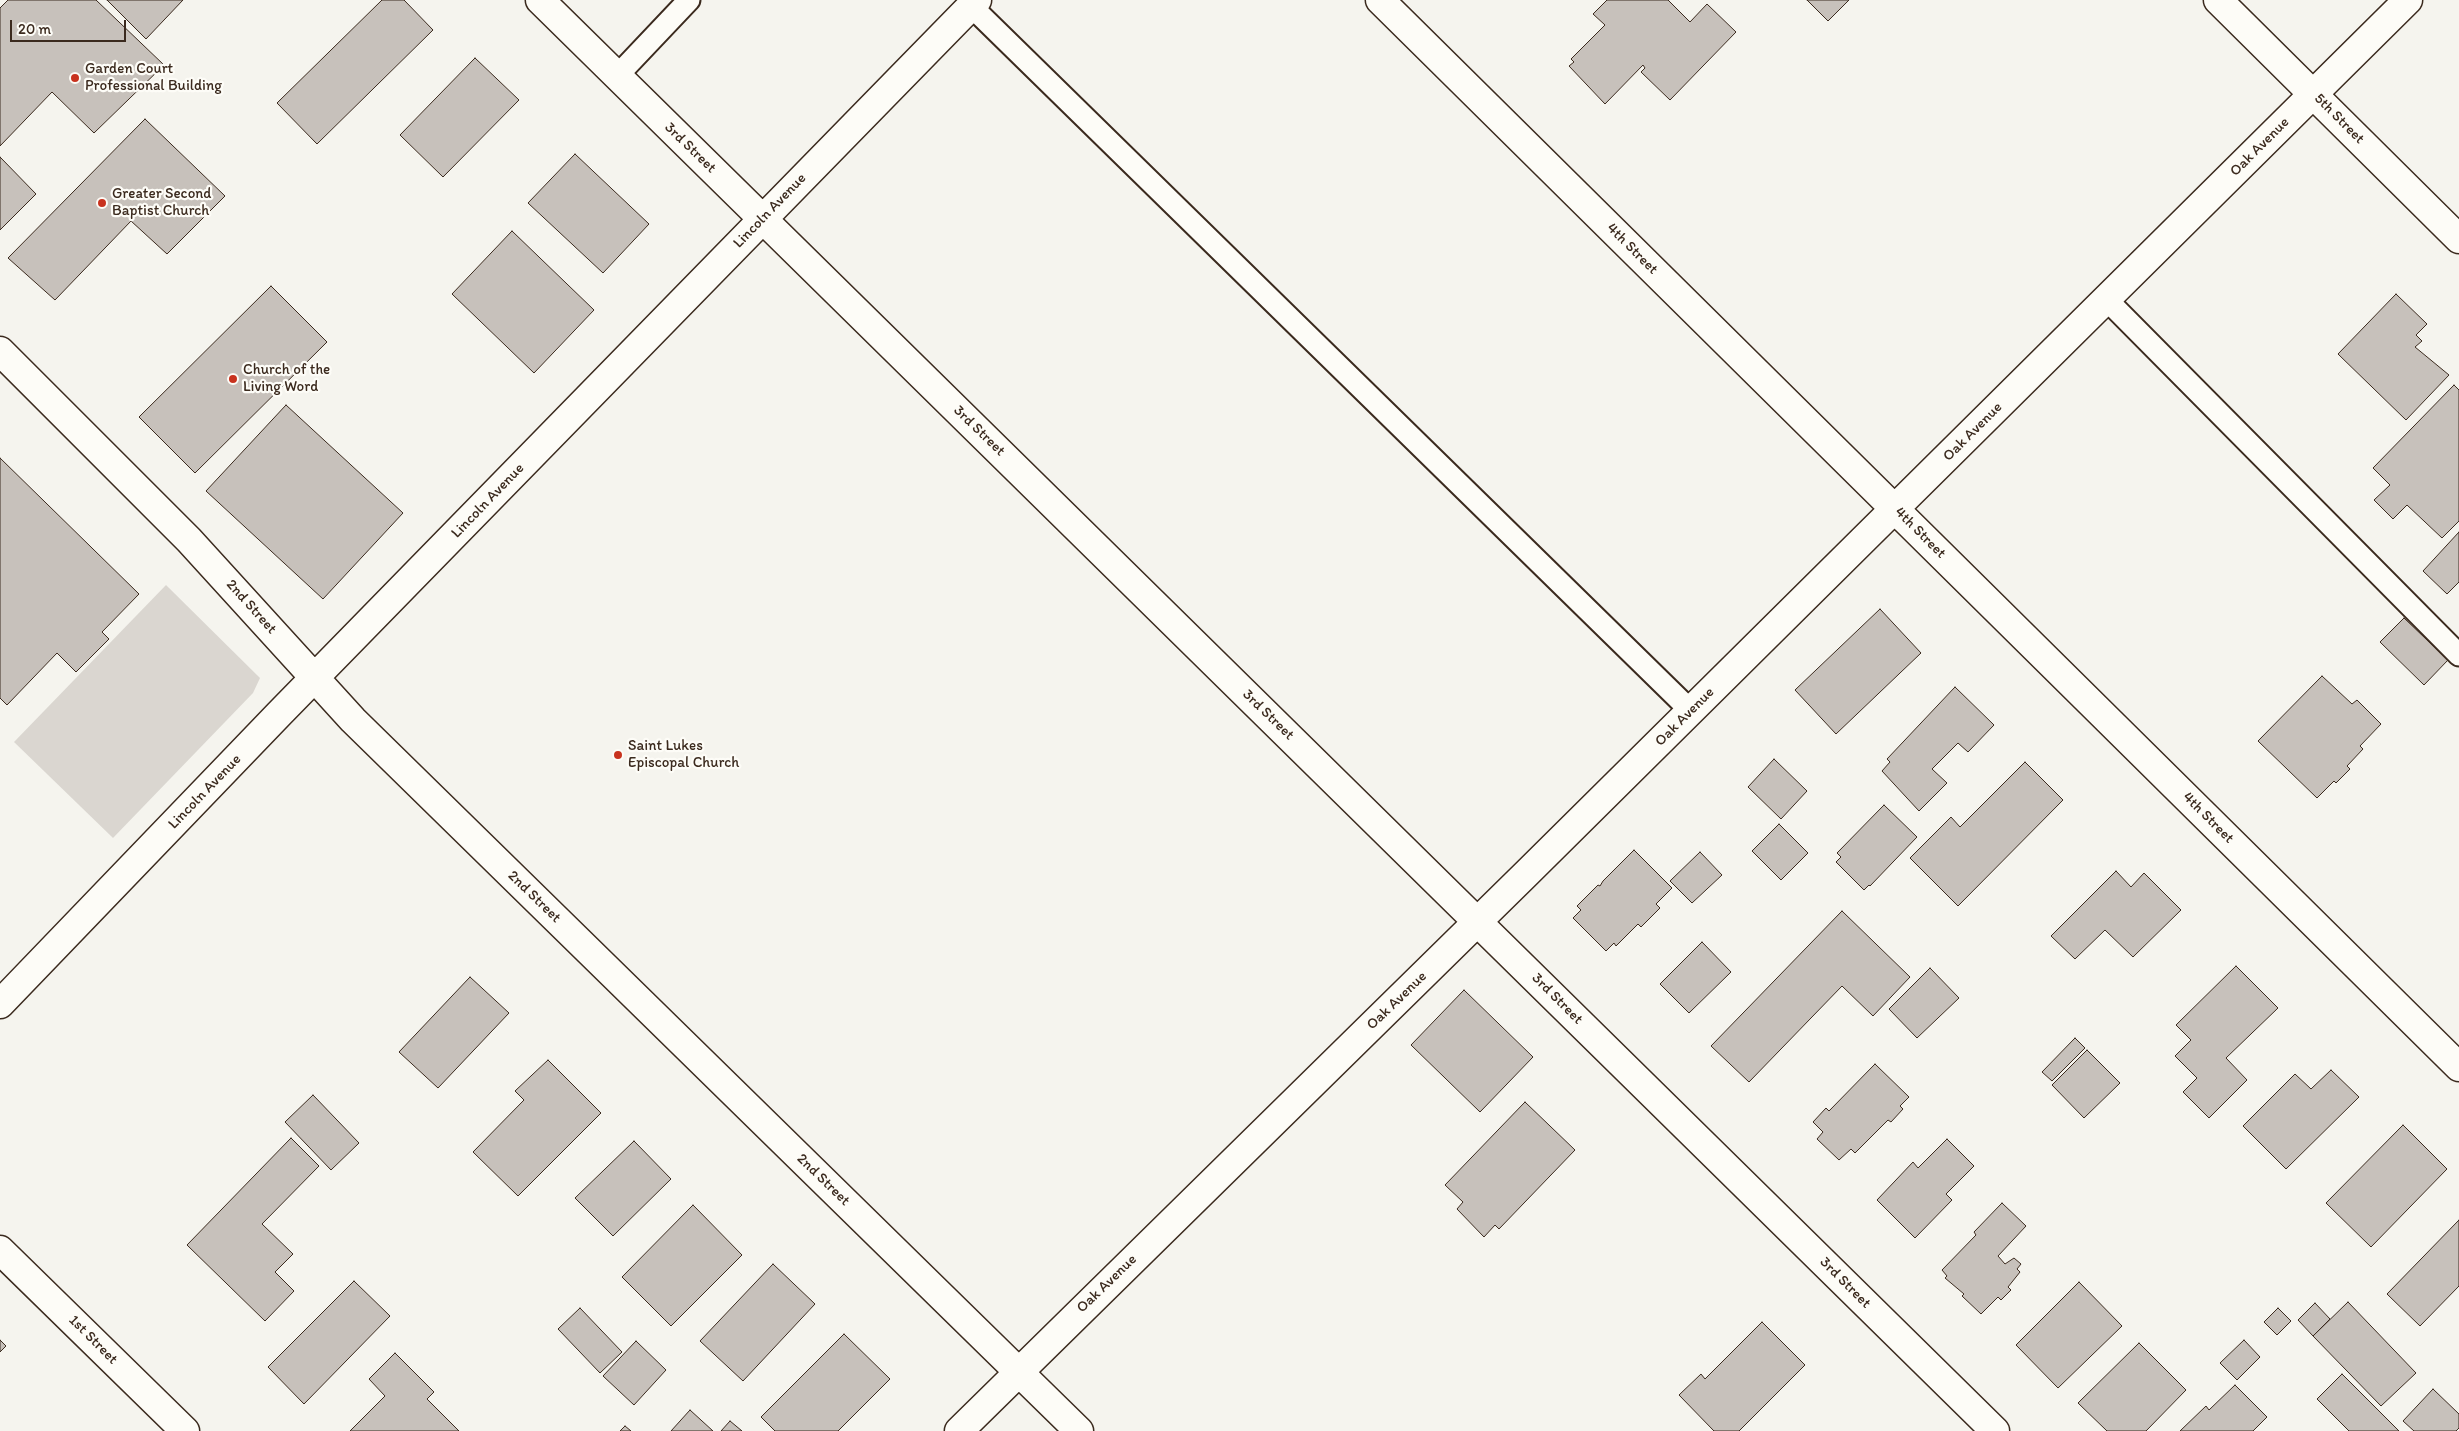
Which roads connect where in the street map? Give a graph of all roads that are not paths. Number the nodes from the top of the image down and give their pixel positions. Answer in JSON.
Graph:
{"nodes":[{"id":1,"x":540,"y":0,"type":"edge"},
{"id":2,"x":689,"y":0,"type":"edge"},
{"id":3,"x":1380,"y":0,"type":"edge"},
{"id":4,"x":2218,"y":0,"type":"edge"},
{"id":5,"x":2408,"y":0,"type":"edge"},
{"id":6,"x":974,"y":3,"type":"edge"},
{"id":7,"x":617,"y":76,"type":"junction"},
{"id":8,"x":2313,"y":94,"type":"junction"},
{"id":9,"x":762,"y":219,"type":"junction"},
{"id":10,"x":2459,"y":239,"type":"edge"},
{"id":11,"x":2106,"y":300,"type":"junction"},
{"id":12,"x":0,"y":351,"type":"edge"},
{"id":13,"x":1896,"y":509,"type":"junction"},
{"id":14,"x":2459,"y":655,"type":"edge"},
{"id":15,"x":315,"y":678,"type":"junction"},
{"id":16,"x":1691,"y":711,"type":"junction"},
{"id":17,"x":1478,"y":921,"type":"junction"},
{"id":18,"x":0,"y":1004,"type":"edge"},
{"id":19,"x":2459,"y":1067,"type":"edge"},
{"id":20,"x":0,"y":1250,"type":"edge"},
{"id":21,"x":1018,"y":1371,"type":"junction"},
{"id":22,"x":186,"y":1431,"type":"edge"},
{"id":23,"x":959,"y":1431,"type":"edge"},
{"id":24,"x":1079,"y":1431,"type":"edge"},
{"id":25,"x":1995,"y":1431,"type":"edge"}],
"edges":[{"from":1,"to":7,"type":"street","name":"3rd Street"},
{"from":2,"to":7,"type":"lane"},
{"from":3,"to":13,"type":"street","name":"4th Street"},
{"from":4,"to":8,"type":"street","name":"5th Street"},
{"from":5,"to":8,"type":"street","name":"Oak Avenue"},
{"from":6,"to":9,"type":"street","name":"Lincoln Avenue"},
{"from":6,"to":16,"type":"lane"},
{"from":7,"to":9,"type":"street","name":"3rd Street"},
{"from":8,"to":10,"type":"street","name":"5th Street"},
{"from":8,"to":11,"type":"street","name":"Oak Avenue"},
{"from":9,"to":15,"type":"street","name":"Lincoln Avenue"},
{"from":9,"to":17,"type":"street","name":"3rd Street"},
{"from":11,"to":13,"type":"street","name":"Oak Avenue"},
{"from":11,"to":14,"type":"lane"},
{"from":12,"to":15,"type":"street","name":"2nd Street"},
{"from":13,"to":16,"type":"street","name":"Oak Avenue"},
{"from":13,"to":19,"type":"street","name":"4th Street"},
{"from":15,"to":18,"type":"street","name":"Lincoln Avenue"},
{"from":15,"to":21,"type":"street","name":"2nd Street"},
{"from":16,"to":17,"type":"street","name":"Oak Avenue"},
{"from":17,"to":21,"type":"street","name":"Oak Avenue"},
{"from":17,"to":25,"type":"street","name":"3rd Street"},
{"from":20,"to":22,"type":"street","name":"1st Street"},
{"from":21,"to":23,"type":"street","name":"Oak Avenue"},
{"from":21,"to":24,"type":"street","name":"2nd Street"}]}
